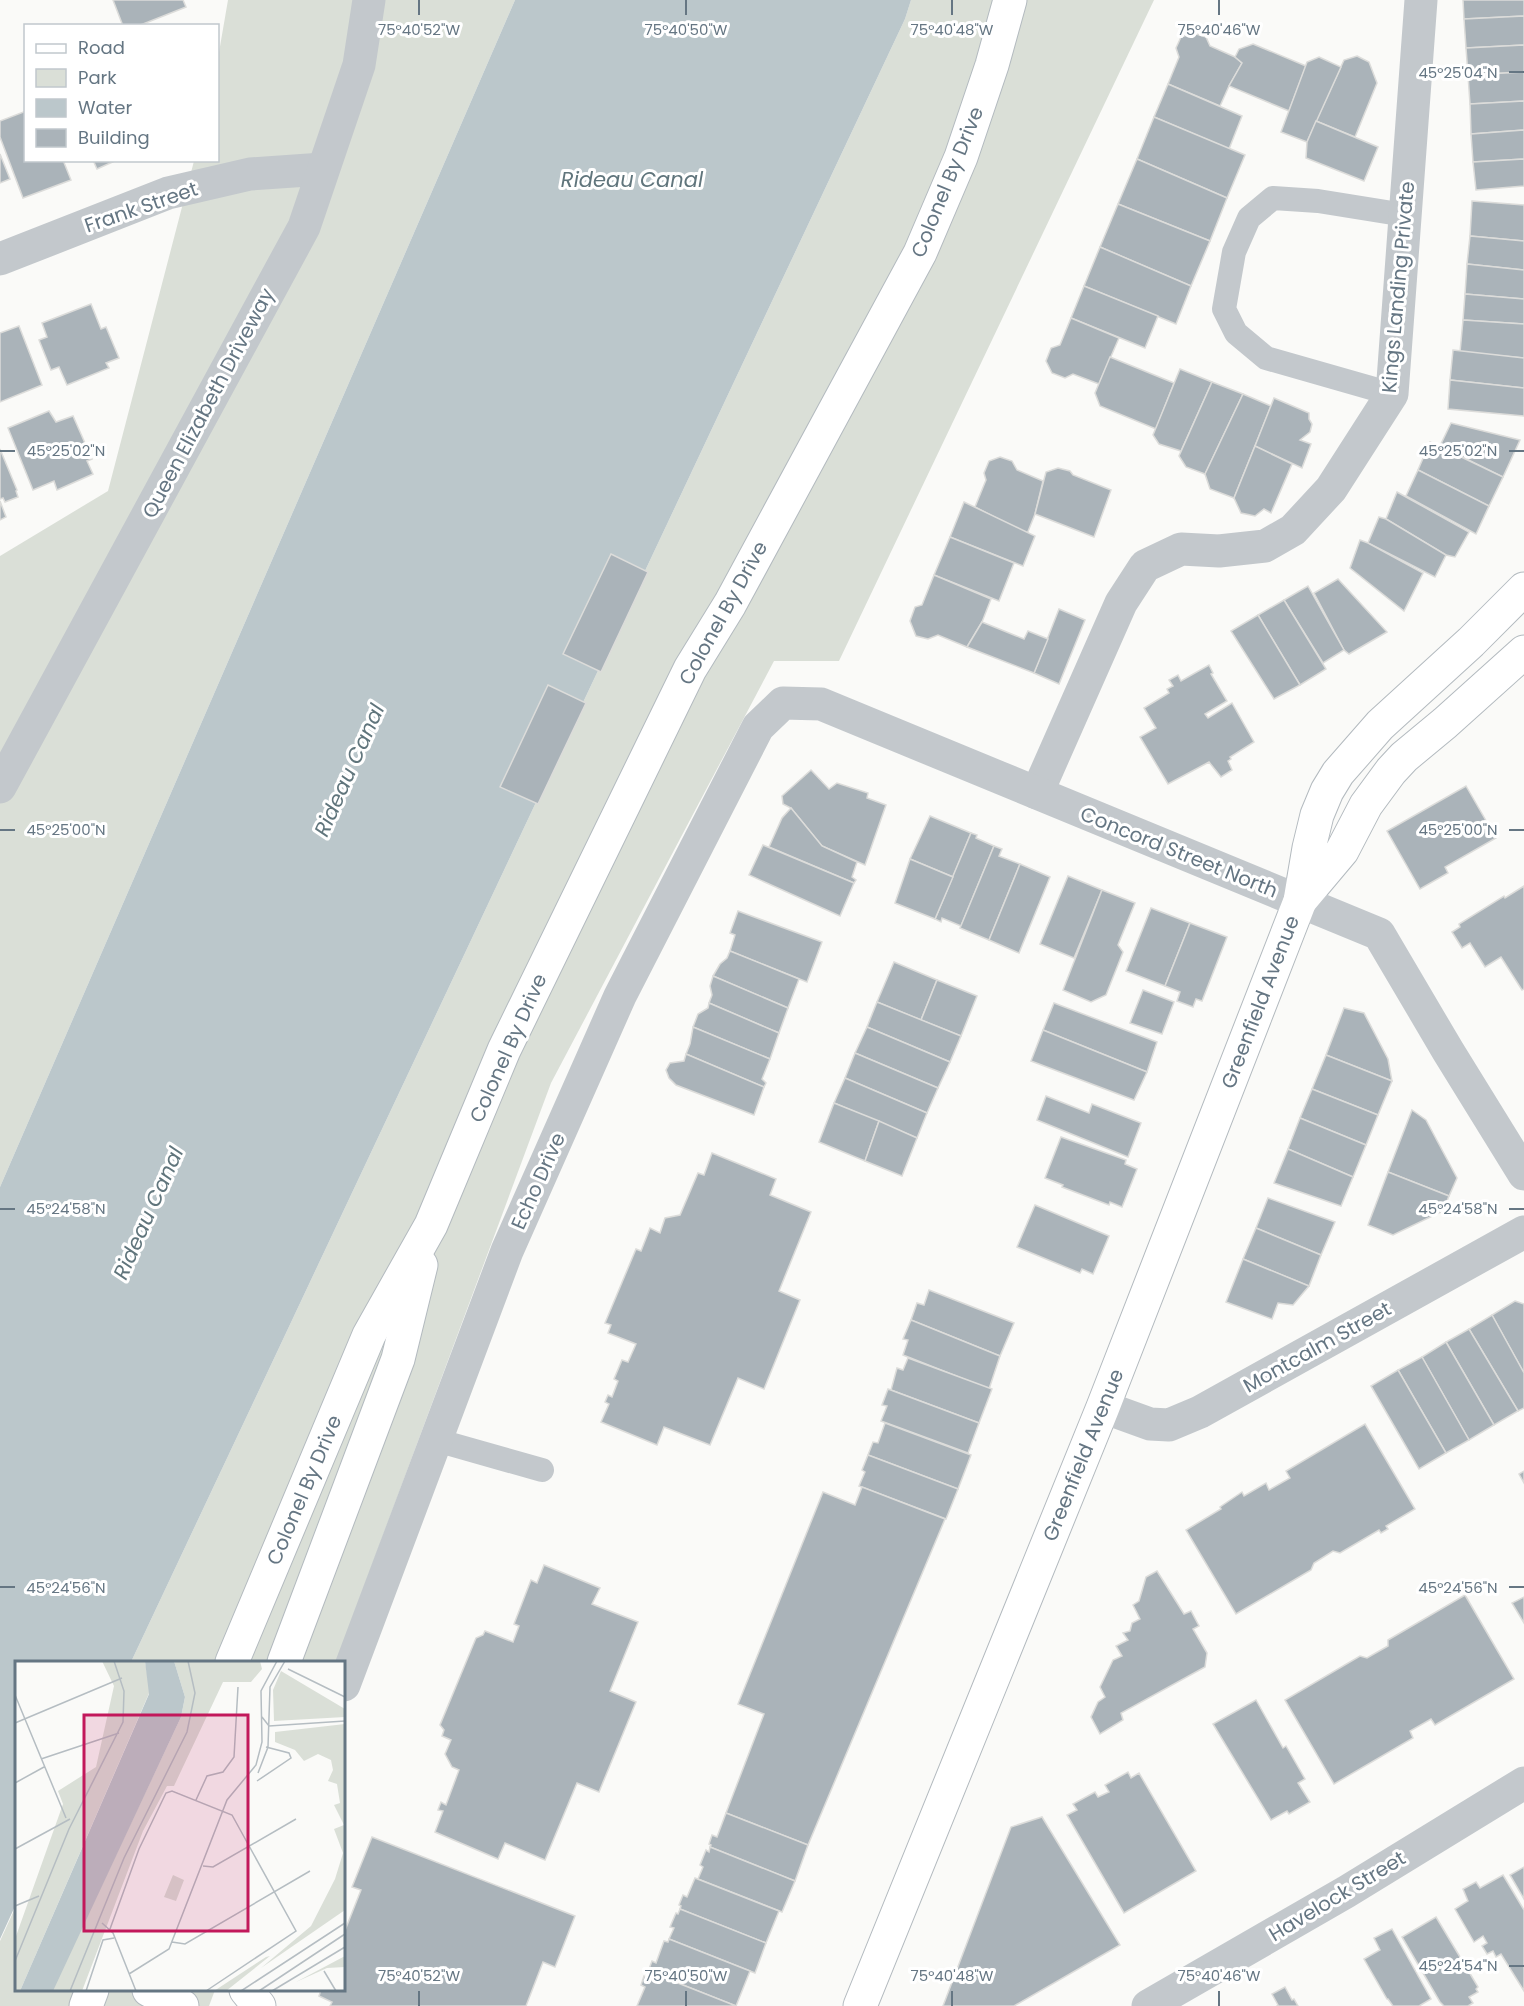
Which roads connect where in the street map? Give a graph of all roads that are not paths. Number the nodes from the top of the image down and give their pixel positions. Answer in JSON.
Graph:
{"nodes":[{"id":1,"x":369,"y":0,"type":"edge"},
{"id":2,"x":1010,"y":0,"type":"edge"},
{"id":3,"x":1421,"y":0,"type":"edge"},
{"id":4,"x":322,"y":169,"type":"junction"},
{"id":5,"x":1405,"y":215,"type":"junction"},
{"id":6,"x":0,"y":260,"type":"edge"},
{"id":7,"x":1392,"y":394,"type":"junction"},
{"id":8,"x":1524,"y":589,"type":"edge"},
{"id":9,"x":1524,"y":652,"type":"edge"},
{"id":10,"x":1524,"y":666,"type":"edge"},
{"id":11,"x":1479,"y":693,"type":"junction"},
{"id":12,"x":783,"y":703,"type":"joint"},
{"id":13,"x":0,"y":787,"type":"edge"},
{"id":14,"x":1037,"y":794,"type":"junction"},
{"id":15,"x":1300,"y":901,"type":"junction"},
{"id":16,"x":1524,"y":1174,"type":"edge"},
{"id":17,"x":430,"y":1225,"type":"junction"},
{"id":18,"x":1524,"y":1232,"type":"edge"},
{"id":19,"x":1103,"y":1407,"type":"junction"},
{"id":20,"x":436,"y":1440,"type":"junction"},
{"id":21,"x":542,"y":1470,"type":"dead end"},
{"id":22,"x":232,"y":1661,"type":"edge"},
{"id":23,"x":284,"y":1661,"type":"edge"},
{"id":24,"x":345,"y":1682,"type":"edge"},
{"id":25,"x":1524,"y":1783,"type":"edge"},
{"id":26,"x":91,"y":1991,"type":"edge"},
{"id":27,"x":141,"y":1991,"type":"edge"},
{"id":28,"x":153,"y":1991,"type":"edge"},
{"id":29,"x":248,"y":1991,"type":"edge"},
{"id":30,"x":86,"y":2006,"type":"edge"},
{"id":31,"x":134,"y":2006,"type":"edge"},
{"id":32,"x":182,"y":2006,"type":"edge"},
{"id":33,"x":259,"y":2006,"type":"edge"},
{"id":34,"x":860,"y":2006,"type":"edge"},
{"id":35,"x":1148,"y":2006,"type":"edge"}],
"edges":[{"from":1,"to":4,"type":"street","name":"Queen Elizabeth Driveway"},
{"from":2,"to":17,"type":"main road","name":"Colonel By Drive"},
{"from":3,"to":5,"type":"street","name":"Kings Landing Private"},
{"from":4,"to":6,"type":"street","name":"Frank Street"},
{"from":4,"to":13,"type":"street","name":"Queen Elizabeth Driveway"},
{"from":5,"to":7,"type":"street","name":"Kings Landing Private"},
{"from":5,"to":7,"type":"lane"},
{"from":7,"to":14,"type":"street","name":"Kings Landing Private"},
{"from":8,"to":15,"type":"main road","name":"Greenfield Avenue"},
{"from":9,"to":11,"type":"main road","name":"Greenfield Avenue"},
{"from":10,"to":11,"type":"main road"},
{"from":11,"to":15,"type":"main road","name":"Greenfield Avenue"},
{"from":12,"to":14,"type":"street","name":"Concord Street North"},
{"from":12,"to":20,"type":"street","name":"Echo Drive"},
{"from":14,"to":15,"type":"street","name":"Concord Street North"},
{"from":15,"to":16,"type":"street","name":"Concord Street North"},
{"from":15,"to":19,"type":"main road","name":"Greenfield Avenue"},
{"from":17,"to":22,"type":"main road","name":"Colonel By Drive"},
{"from":17,"to":23,"type":"main road","name":"Colonel By Drive"},
{"from":18,"to":19,"type":"street","name":"Montcalm Street"},
{"from":19,"to":34,"type":"main road","name":"Greenfield Avenue"},
{"from":20,"to":21,"type":"lane"},
{"from":20,"to":24,"type":"street","name":"Echo Drive"},
{"from":25,"to":35,"type":"street","name":"Havelock Street"},
{"from":26,"to":30,"type":"main road"},
{"from":27,"to":31,"type":"main road"},
{"from":28,"to":32,"type":"main road"},
{"from":29,"to":33,"type":"main road"}]}
